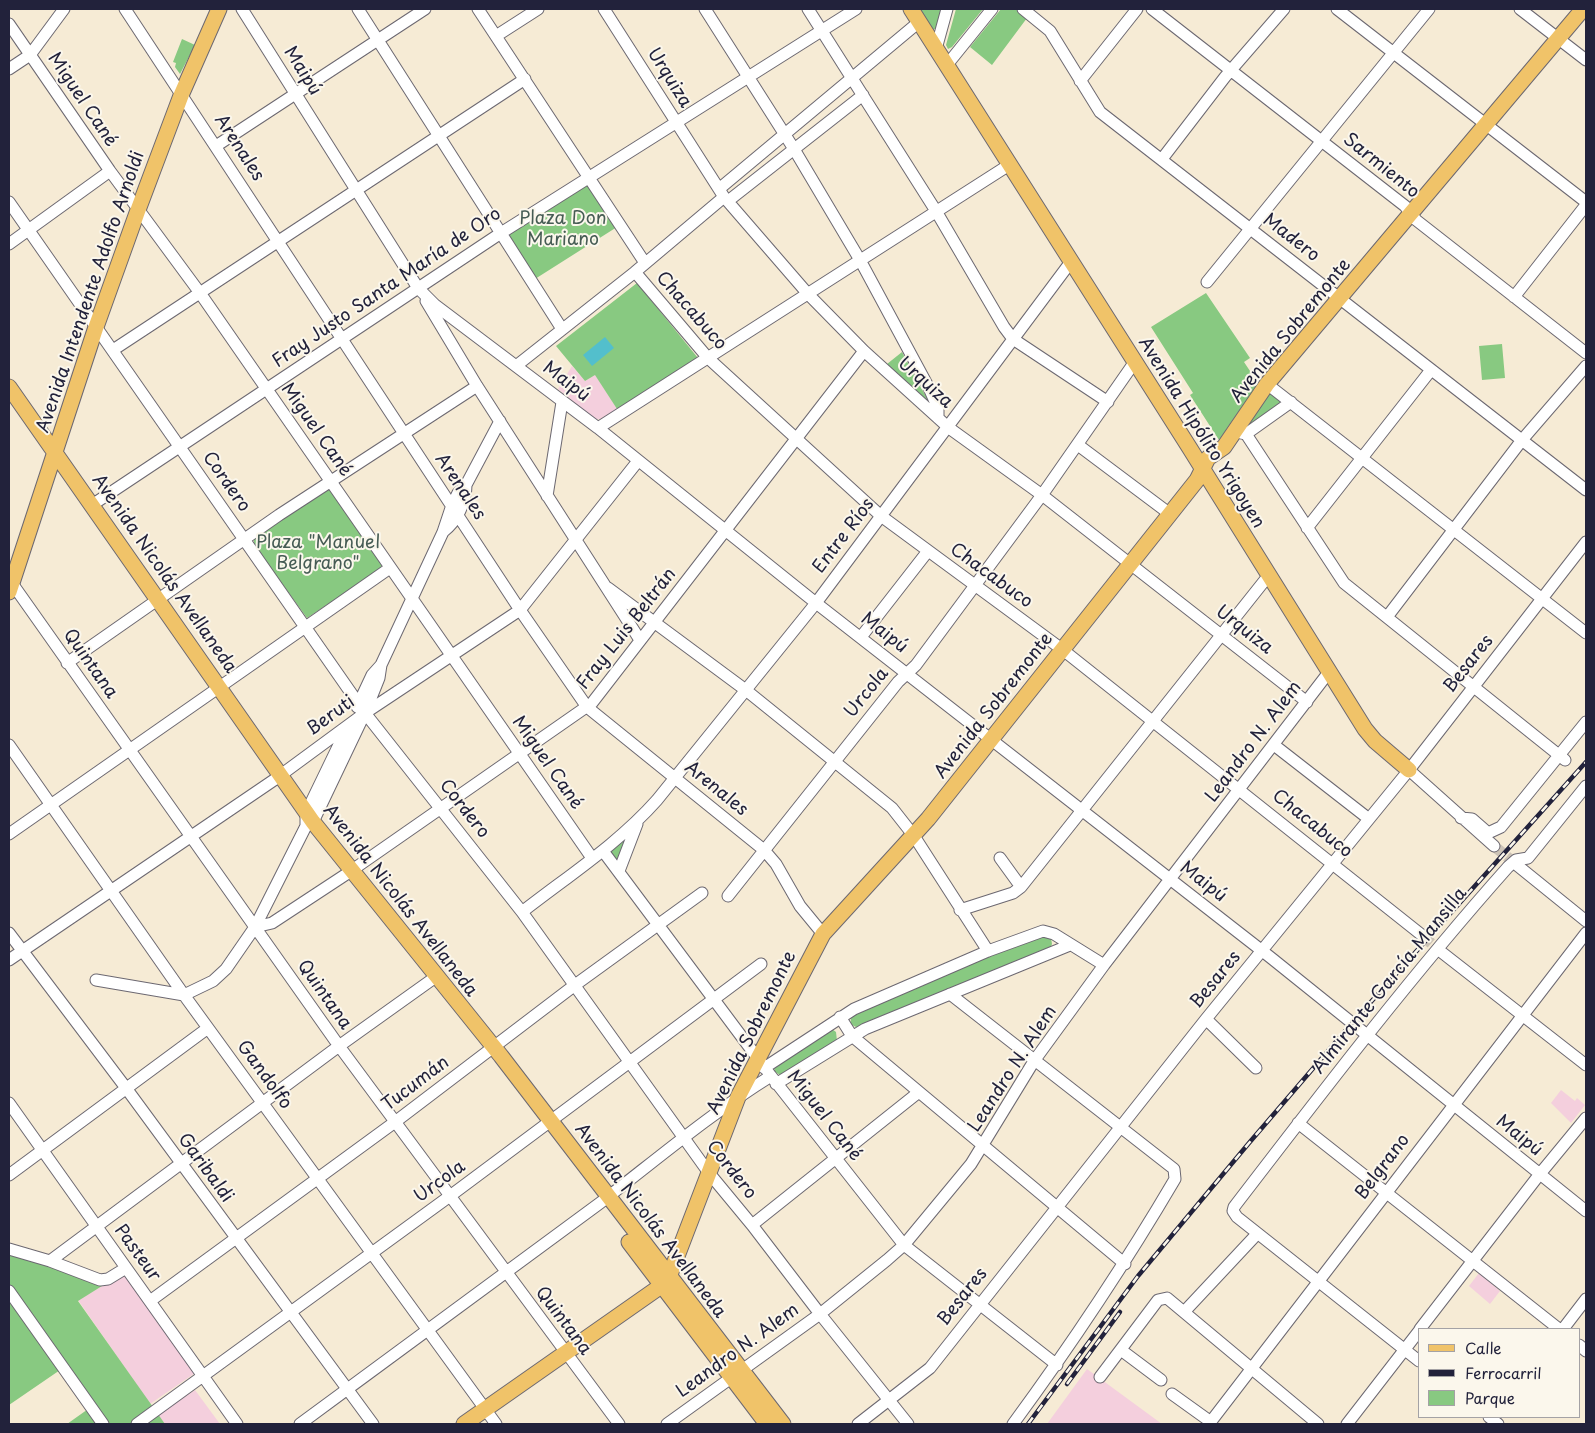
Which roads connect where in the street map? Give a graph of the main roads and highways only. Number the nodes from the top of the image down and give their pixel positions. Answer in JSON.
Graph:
{"nodes":[{"id":1,"x":219,"y":9,"type":"edge"},
{"id":2,"x":911,"y":9,"type":"edge"},
{"id":3,"x":1583,"y":9,"type":"edge"},
{"id":4,"x":10,"y":397,"type":"edge"},
{"id":5,"x":53,"y":458,"type":"junction"},
{"id":6,"x":1203,"y":470,"type":"junction"},
{"id":7,"x":10,"y":585,"type":"edge"},
{"id":8,"x":154,"y":602,"type":"junction"},
{"id":9,"x":1409,"y":770,"type":"road end"},
{"id":10,"x":665,"y":1281,"type":"junction"},
{"id":11,"x":736,"y":1374,"type":"junction"},
{"id":12,"x":464,"y":1424,"type":"edge"},
{"id":13,"x":767,"y":1424,"type":"edge"},
{"id":14,"x":783,"y":1424,"type":"edge"}],
"edges":[{"from":1,"to":5,"type":"main road","name":"Avenida Intendente Adolfo Arnoldi"},
{"from":2,"to":6,"type":"main road","name":"Avenida Hipólito Yrigoyen"},
{"from":3,"to":6,"type":"main road","name":"Avenida Sobremonte"},
{"from":4,"to":5,"type":"main road","name":"Avenida Nicolás Avellaneda"},
{"from":5,"to":7,"type":"main road","name":"Avenida Intendente Adolfo Arnoldi"},
{"from":5,"to":8,"type":"main road","name":"Avenida Nicolás Avellaneda"},
{"from":5,"to":8,"type":"main road","name":"Avenida Nicolás Avellaneda"},
{"from":6,"to":9,"type":"main road","name":"Avenida Hipólito Yrigoyen"},
{"from":6,"to":10,"type":"main road","name":"Avenida Sobremonte"},
{"from":8,"to":10,"type":"main road","name":"Avenida Nicolás Avellaneda"},
{"from":10,"to":11,"type":"main road","name":"Avenida Nicolás Avellaneda"},
{"from":10,"to":12,"type":"main road"},
{"from":11,"to":13,"type":"main road","name":"Avenida Nicolás Avellaneda"},
{"from":11,"to":14,"type":"main road","name":"Avenida Nicolás Avellaneda"}]}
